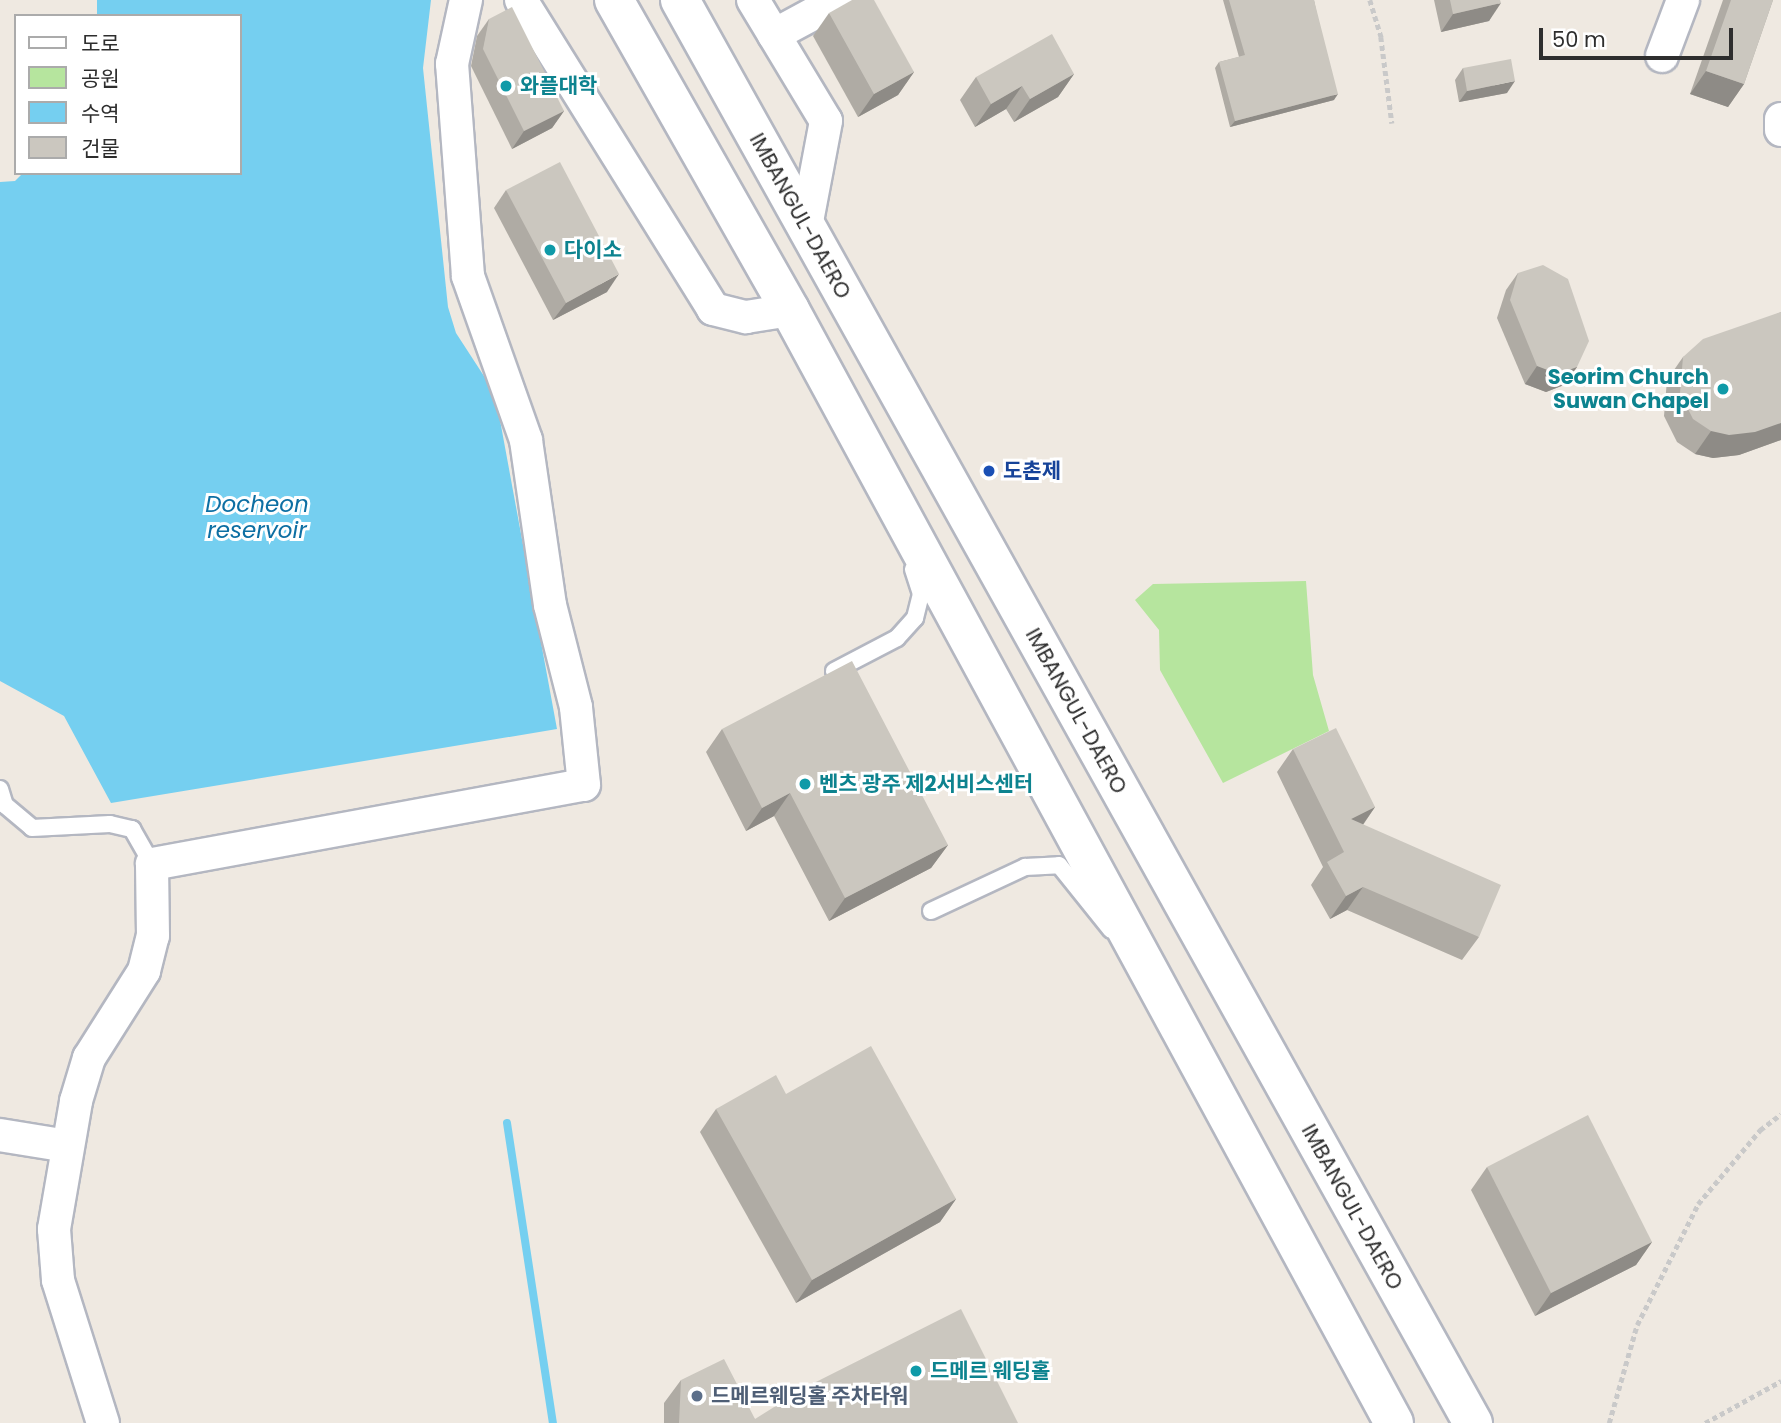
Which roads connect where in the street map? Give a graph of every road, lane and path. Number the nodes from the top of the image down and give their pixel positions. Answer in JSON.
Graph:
{"nodes":[{"id":1,"x":466,"y":0,"type":"edge"},
{"id":2,"x":521,"y":0,"type":"edge"},
{"id":3,"x":614,"y":0,"type":"edge"},
{"id":4,"x":680,"y":0,"type":"edge"},
{"id":5,"x":753,"y":0,"type":"edge"},
{"id":6,"x":839,"y":0,"type":"edge"},
{"id":7,"x":1370,"y":0,"type":"edge"},
{"id":8,"x":1683,"y":0,"type":"edge"},
{"id":9,"x":774,"y":35,"type":"junction"},
{"id":10,"x":1662,"y":56,"type":"dead end"},
{"id":11,"x":1781,"y":118,"type":"edge"},
{"id":12,"x":1392,"y":123,"type":"dead end"},
{"id":13,"x":1781,"y":130,"type":"edge"},
{"id":14,"x":806,"y":227,"type":"junction"},
{"id":15,"x":790,"y":310,"type":"junction"},
{"id":16,"x":892,"y":500,"type":"junction"},
{"id":17,"x":832,"y":672,"type":"edge"},
{"id":18,"x":0,"y":789,"type":"edge"},
{"id":19,"x":152,"y":864,"type":"junction"},
{"id":20,"x":931,"y":911,"type":"dead end"},
{"id":21,"x":1136,"y":953,"type":"junction"},
{"id":22,"x":1781,"y":1114,"type":"edge"},
{"id":23,"x":0,"y":1135,"type":"edge"},
{"id":24,"x":67,"y":1146,"type":"junction"},
{"id":25,"x":1781,"y":1381,"type":"edge"},
{"id":26,"x":103,"y":1423,"type":"edge"},
{"id":27,"x":1394,"y":1423,"type":"edge"},
{"id":28,"x":1473,"y":1423,"type":"edge"},
{"id":29,"x":1609,"y":1423,"type":"edge"},
{"id":30,"x":1705,"y":1423,"type":"edge"}],
"edges":[{"from":1,"to":19,"type":"street"},
{"from":2,"to":15,"type":"street"},
{"from":3,"to":15,"type":"main road"},
{"from":4,"to":14,"type":"main road","name":"IMBANGUL-DAERO"},
{"from":5,"to":9,"type":"street"},
{"from":6,"to":9,"type":"street"},
{"from":7,"to":12,"type":"path"},
{"from":8,"to":10,"type":"street"},
{"from":9,"to":14,"type":"street"},
{"from":11,"to":13,"type":"street"},
{"from":14,"to":28,"type":"main road","name":"IMBANGUL-DAERO"},
{"from":15,"to":16,"type":"main road"},
{"from":16,"to":17,"type":"lane"},
{"from":16,"to":21,"type":"main road"},
{"from":18,"to":19,"type":"lane"},
{"from":19,"to":24,"type":"street"},
{"from":20,"to":21,"type":"lane"},
{"from":21,"to":27,"type":"main road"},
{"from":22,"to":29,"type":"path"},
{"from":23,"to":24,"type":"street"},
{"from":24,"to":26,"type":"street"},
{"from":25,"to":30,"type":"path"}]}
